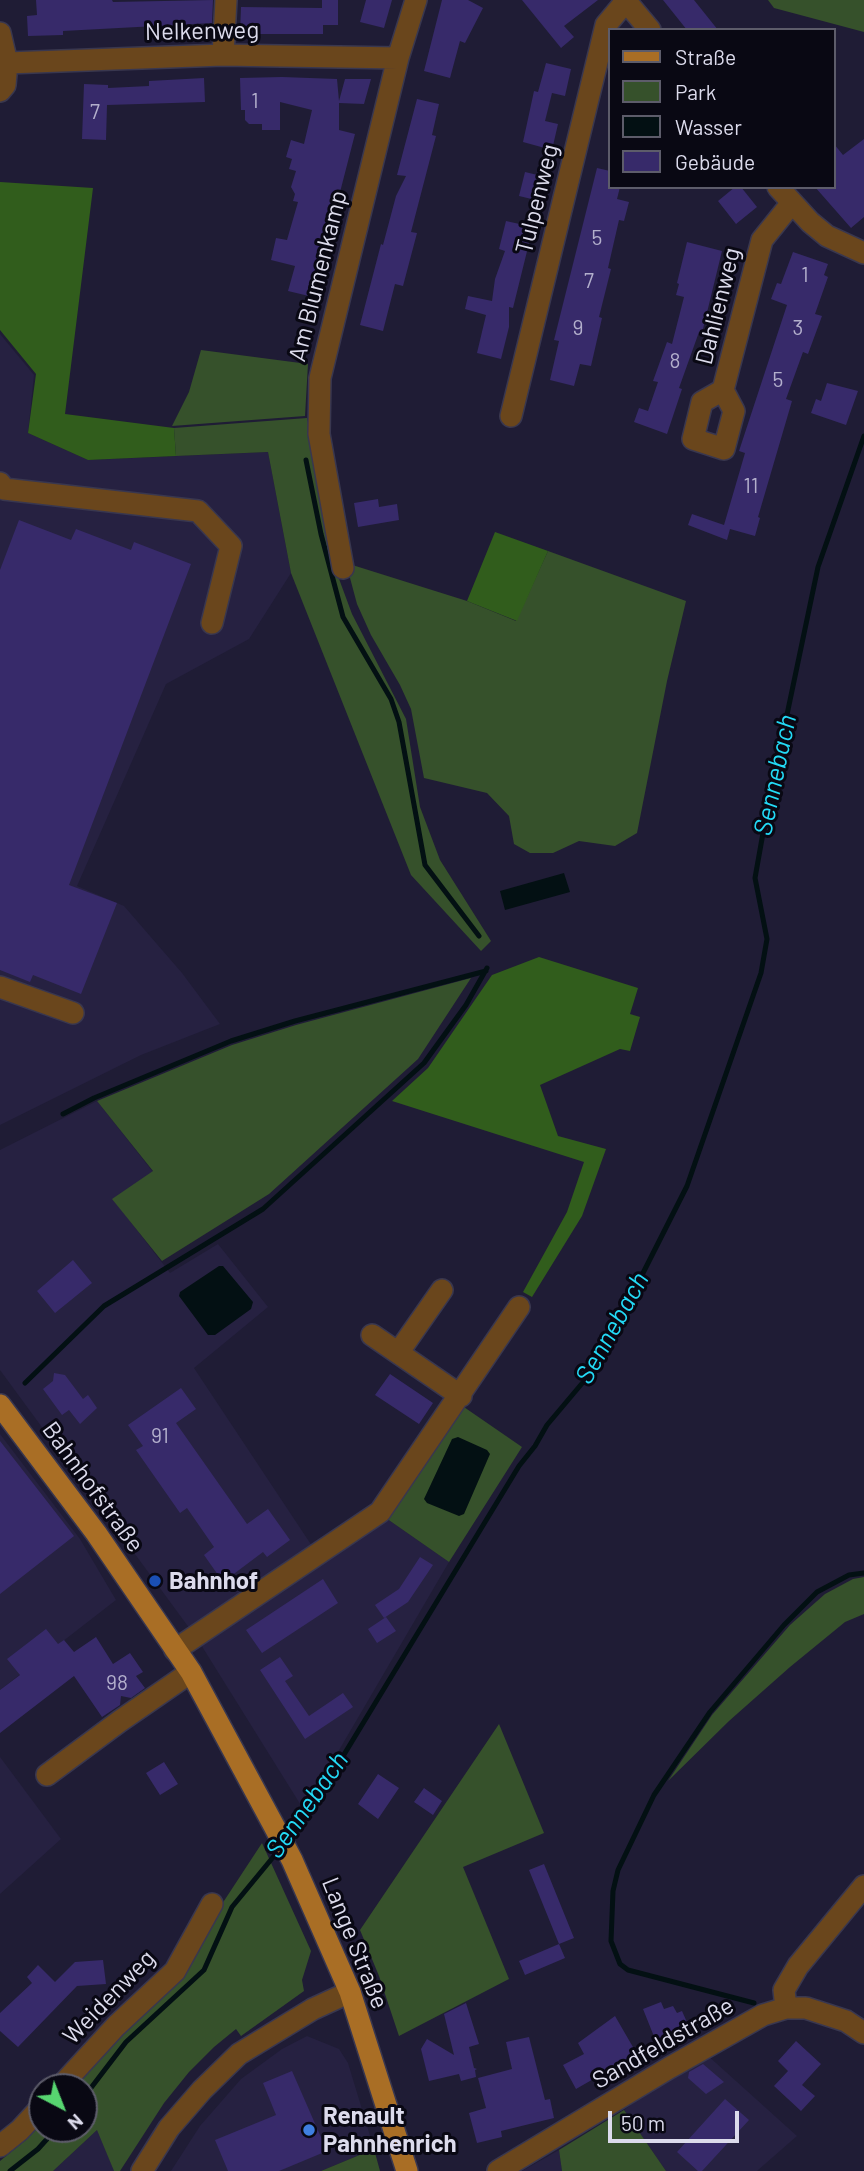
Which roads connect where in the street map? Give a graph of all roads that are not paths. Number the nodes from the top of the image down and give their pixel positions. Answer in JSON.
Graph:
{"nodes":[{"id":1,"x":226,"y":0,"type":"edge"},
{"id":2,"x":416,"y":0,"type":"edge"},
{"id":3,"x":626,"y":0,"type":"edge"},
{"id":4,"x":648,"y":28,"type":"edge"},
{"id":5,"x":0,"y":33,"type":"edge"},
{"id":6,"x":223,"y":55,"type":"junction"},
{"id":7,"x":398,"y":58,"type":"junction"},
{"id":8,"x":7,"y":62,"type":"junction"},
{"id":9,"x":0,"y":91,"type":"edge"},
{"id":10,"x":784,"y":195,"type":"edge"},
{"id":11,"x":864,"y":253,"type":"edge"},
{"id":12,"x":723,"y":390,"type":"dead end"},
{"id":13,"x":511,"y":416,"type":"dead end"},
{"id":14,"x":2,"y":491,"type":"edge"},
{"id":15,"x":343,"y":568,"type":"dead end"},
{"id":16,"x":212,"y":624,"type":"dead end"},
{"id":17,"x":0,"y":987,"type":"edge"},
{"id":18,"x":73,"y":1013,"type":"dead end"},
{"id":19,"x":442,"y":1290,"type":"dead end"},
{"id":20,"x":519,"y":1307,"type":"dead end"},
{"id":21,"x":372,"y":1335,"type":"dead end"},
{"id":22,"x":398,"y":1353,"type":"junction"},
{"id":23,"x":461,"y":1396,"type":"junction"},
{"id":24,"x":0,"y":1405,"type":"edge"},
{"id":25,"x":7,"y":1428,"type":"edge"},
{"id":26,"x":176,"y":1650,"type":"junction"},
{"id":27,"x":191,"y":1672,"type":"junction"},
{"id":28,"x":230,"y":1744,"type":"joint"},
{"id":29,"x":47,"y":1775,"type":"dead end"},
{"id":30,"x":864,"y":1886,"type":"edge"},
{"id":31,"x":212,"y":1904,"type":"dead end"},
{"id":32,"x":350,"y":1992,"type":"junction"},
{"id":33,"x":786,"y":2008,"type":"junction"},
{"id":34,"x":864,"y":2033,"type":"edge"},
{"id":35,"x":73,"y":2073,"type":"edge"},
{"id":36,"x":28,"y":2121,"type":"edge"},
{"id":37,"x":0,"y":2146,"type":"edge"},
{"id":38,"x":142,"y":2171,"type":"edge"},
{"id":39,"x":407,"y":2171,"type":"edge"},
{"id":40,"x":498,"y":2171,"type":"edge"}],
"edges":[{"from":1,"to":6,"type":"street"},
{"from":2,"to":7,"type":"street","name":"Am Blumenkamp"},
{"from":3,"to":4,"type":"street"},
{"from":3,"to":13,"type":"street","name":"Tulpenweg"},
{"from":5,"to":8,"type":"street"},
{"from":6,"to":7,"type":"street","name":"Nelkenweg"},
{"from":6,"to":8,"type":"street","name":"Nelkenweg"},
{"from":7,"to":15,"type":"street","name":"Am Blumenkamp"},
{"from":8,"to":9,"type":"street"},
{"from":10,"to":11,"type":"street"},
{"from":10,"to":12,"type":"street","name":"Dahlienweg"},
{"from":14,"to":16,"type":"street"},
{"from":17,"to":18,"type":"street"},
{"from":19,"to":22,"type":"street"},
{"from":20,"to":23,"type":"street"},
{"from":21,"to":22,"type":"street"},
{"from":22,"to":23,"type":"street"},
{"from":23,"to":26,"type":"street"},
{"from":24,"to":25,"type":"main road","name":"Bahnhofstraße"},
{"from":25,"to":26,"type":"main road","name":"Bahnhofstraße"},
{"from":26,"to":27,"type":"main road","name":"Bahnhofstraße"},
{"from":27,"to":28,"type":"main road","name":"Bahnhofstraße"},
{"from":27,"to":29,"type":"street"},
{"from":28,"to":32,"type":"main road","name":"Lange Straße"},
{"from":30,"to":33,"type":"street"},
{"from":31,"to":35,"type":"street","name":"Weidenweg"},
{"from":32,"to":38,"type":"street"},
{"from":32,"to":39,"type":"main road","name":"Lange Straße"},
{"from":33,"to":34,"type":"street","name":"Sandfeldstraße"},
{"from":33,"to":40,"type":"street","name":"Sandfeldstraße"},
{"from":36,"to":37,"type":"street"}]}
